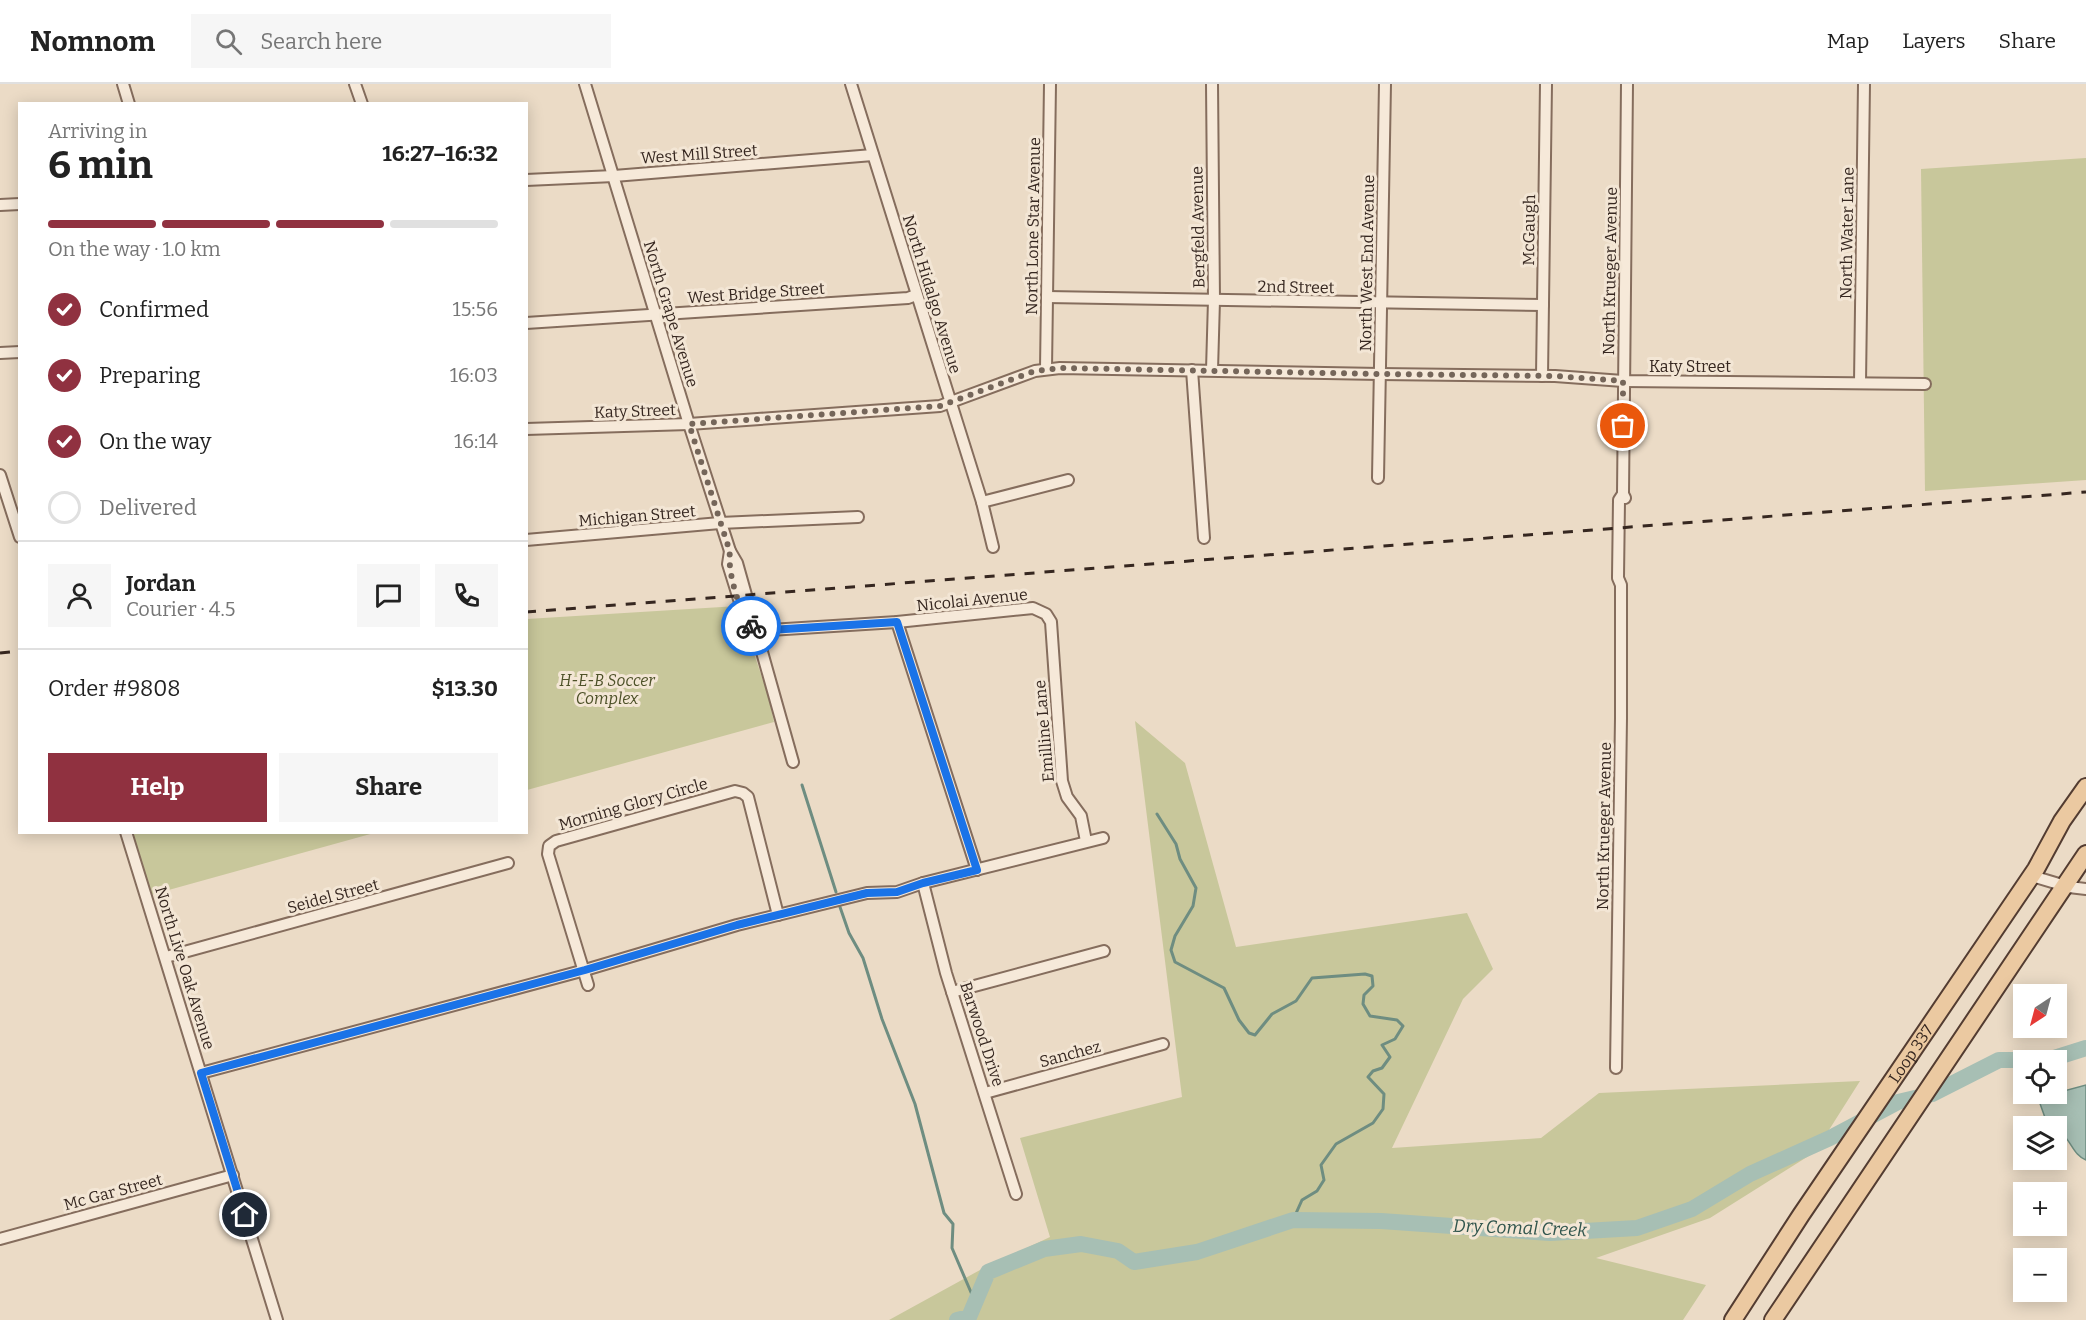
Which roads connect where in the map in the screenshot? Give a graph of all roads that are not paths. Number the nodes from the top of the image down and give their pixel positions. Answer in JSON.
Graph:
{"nodes":[{"id":1,"x":123,"y":84,"type":"edge"},
{"id":2,"x":355,"y":84,"type":"edge"},
{"id":3,"x":585,"y":84,"type":"edge"},
{"id":4,"x":851,"y":84,"type":"edge"},
{"id":5,"x":1050,"y":84,"type":"edge"},
{"id":6,"x":1212,"y":84,"type":"edge"},
{"id":7,"x":1385,"y":84,"type":"edge"},
{"id":8,"x":1546,"y":84,"type":"edge"},
{"id":9,"x":1627,"y":84,"type":"edge"},
{"id":10,"x":1864,"y":84,"type":"edge"},
{"id":11,"x":128,"y":102,"type":"edge"},
{"id":12,"x":361,"y":102,"type":"edge"},
{"id":13,"x":873,"y":155,"type":"junction"},
{"id":14,"x":614,"y":176,"type":"junction"},
{"id":15,"x":528,"y":180,"type":"edge"},
{"id":16,"x":18,"y":204,"type":"edge"},
{"id":17,"x":0,"y":205,"type":"edge"},
{"id":18,"x":915,"y":295,"type":"junction"},
{"id":19,"x":1047,"y":297,"type":"junction"},
{"id":20,"x":1214,"y":300,"type":"junction"},
{"id":21,"x":1381,"y":303,"type":"junction"},
{"id":22,"x":1544,"y":305,"type":"junction"},
{"id":23,"x":656,"y":315,"type":"junction"},
{"id":24,"x":528,"y":323,"type":"edge"},
{"id":25,"x":0,"y":352,"type":"edge"},
{"id":26,"x":18,"y":352,"type":"edge"},
{"id":27,"x":1046,"y":369,"type":"junction"},
{"id":28,"x":1192,"y":370,"type":"junction"},
{"id":29,"x":1212,"y":370,"type":"junction"},
{"id":30,"x":1380,"y":374,"type":"junction"},
{"id":31,"x":1542,"y":376,"type":"junction"},
{"id":32,"x":1623,"y":381,"type":"junction"},
{"id":33,"x":1860,"y":383,"type":"junction"},
{"id":34,"x":1925,"y":384,"type":"dead end"},
{"id":35,"x":950,"y":403,"type":"junction"},
{"id":36,"x":689,"y":424,"type":"junction"},
{"id":37,"x":528,"y":429,"type":"edge"},
{"id":38,"x":0,"y":475,"type":"edge"},
{"id":39,"x":1378,"y":478,"type":"dead end"},
{"id":40,"x":1068,"y":480,"type":"dead end"},
{"id":41,"x":18,"y":493,"type":"edge"},
{"id":42,"x":3,"y":495,"type":"edge"},
{"id":43,"x":982,"y":502,"type":"junction"},
{"id":44,"x":858,"y":517,"type":"dead end"},
{"id":45,"x":720,"y":523,"type":"junction"},
{"id":46,"x":18,"y":532,"type":"edge"},
{"id":47,"x":1204,"y":538,"type":"dead end"},
{"id":48,"x":528,"y":540,"type":"edge"},
{"id":49,"x":993,"y":547,"type":"dead end"},
{"id":50,"x":1046,"y":614,"type":"joint"},
{"id":51,"x":897,"y":622,"type":"junction"},
{"id":52,"x":755,"y":631,"type":"junction"},
{"id":53,"x":793,"y":762,"type":"dead end"},
{"id":54,"x":2086,"y":787,"type":"edge"},
{"id":55,"x":127,"y":834,"type":"edge"},
{"id":56,"x":1103,"y":838,"type":"dead end"},
{"id":57,"x":1086,"y":841,"type":"junction"},
{"id":58,"x":2086,"y":854,"type":"edge"},
{"id":59,"x":508,"y":863,"type":"dead end"},
{"id":60,"x":977,"y":870,"type":"junction"},
{"id":61,"x":2032,"y":876,"type":"junction"},
{"id":62,"x":923,"y":883,"type":"junction"},
{"id":63,"x":2064,"y":886,"type":"junction"},
{"id":64,"x":2086,"y":889,"type":"edge"},
{"id":65,"x":778,"y":915,"type":"junction"},
{"id":66,"x":1104,"y":951,"type":"dead end"},
{"id":67,"x":166,"y":957,"type":"junction"},
{"id":68,"x":585,"y":970,"type":"junction"},
{"id":69,"x":588,"y":986,"type":"dead end"},
{"id":70,"x":952,"y":992,"type":"junction"},
{"id":71,"x":1163,"y":1044,"type":"dead end"},
{"id":72,"x":1616,"y":1068,"type":"dead end"},
{"id":73,"x":201,"y":1073,"type":"junction"},
{"id":74,"x":985,"y":1093,"type":"junction"},
{"id":75,"x":233,"y":1175,"type":"junction"},
{"id":76,"x":1016,"y":1194,"type":"dead end"},
{"id":77,"x":0,"y":1239,"type":"edge"},
{"id":78,"x":277,"y":1320,"type":"edge"},
{"id":79,"x":1733,"y":1320,"type":"edge"},
{"id":80,"x":1773,"y":1320,"type":"edge"}],
"edges":[{"from":1,"to":11,"type":"street"},
{"from":2,"to":12,"type":"street"},
{"from":3,"to":14,"type":"street","name":"North Grape Avenue"},
{"from":4,"to":13,"type":"street","name":"North Hidalgo Avenue"},
{"from":5,"to":19,"type":"street","name":"North Lone Star Avenue"},
{"from":6,"to":20,"type":"street","name":"Bergfeld Avenue"},
{"from":7,"to":21,"type":"street","name":"North West End Avenue"},
{"from":8,"to":22,"type":"street","name":"McGaugh"},
{"from":9,"to":32,"type":"street","name":"North Krueger Avenue"},
{"from":10,"to":33,"type":"street","name":"North Water Lane"},
{"from":13,"to":14,"type":"street","name":"West Mill Street"},
{"from":13,"to":18,"type":"street","name":"North Hidalgo Avenue"},
{"from":14,"to":15,"type":"street","name":"West Mill Street"},
{"from":14,"to":23,"type":"street","name":"North Grape Avenue"},
{"from":16,"to":17,"type":"street"},
{"from":18,"to":23,"type":"street","name":"West Bridge Street"},
{"from":18,"to":35,"type":"street","name":"North Hidalgo Avenue"},
{"from":19,"to":20,"type":"street","name":"2nd Street"},
{"from":19,"to":27,"type":"street","name":"North Lone Star Avenue"},
{"from":20,"to":21,"type":"street","name":"2nd Street"},
{"from":20,"to":29,"type":"street","name":"Bergfeld Avenue"},
{"from":21,"to":22,"type":"street","name":"2nd Street"},
{"from":21,"to":30,"type":"street","name":"North West End Avenue"},
{"from":22,"to":31,"type":"street","name":"McGaugh"},
{"from":23,"to":24,"type":"street","name":"West Bridge Street"},
{"from":23,"to":36,"type":"street","name":"North Grape Avenue"},
{"from":25,"to":26,"type":"street"},
{"from":27,"to":28,"type":"street","name":"Katy Street"},
{"from":27,"to":35,"type":"street","name":"Katy Street"},
{"from":28,"to":29,"type":"street","name":"Katy Street"},
{"from":28,"to":47,"type":"street"},
{"from":29,"to":30,"type":"street","name":"Katy Street"},
{"from":30,"to":31,"type":"street","name":"Katy Street"},
{"from":30,"to":39,"type":"street","name":"North West End Avenue"},
{"from":31,"to":32,"type":"street","name":"Katy Street"},
{"from":32,"to":33,"type":"street","name":"Katy Street"},
{"from":32,"to":72,"type":"street","name":"North Krueger Avenue"},
{"from":33,"to":34,"type":"street","name":"Katy Street"},
{"from":35,"to":36,"type":"street","name":"Katy Street"},
{"from":35,"to":43,"type":"street","name":"North Hidalgo Avenue"},
{"from":36,"to":37,"type":"street","name":"Katy Street"},
{"from":36,"to":45,"type":"street","name":"North Grape Avenue"},
{"from":38,"to":42,"type":"street"},
{"from":40,"to":43,"type":"street"},
{"from":41,"to":42,"type":"street"},
{"from":42,"to":46,"type":"street"},
{"from":43,"to":49,"type":"street","name":"North Hidalgo Avenue"},
{"from":44,"to":45,"type":"street","name":"Michigan Street"},
{"from":45,"to":48,"type":"street","name":"Michigan Street"},
{"from":45,"to":52,"type":"street","name":"North Grape Avenue"},
{"from":50,"to":51,"type":"street","name":"Nicolai Avenue"},
{"from":50,"to":57,"type":"street","name":"Emilline Lane"},
{"from":51,"to":52,"type":"street","name":"Nicolai Avenue"},
{"from":51,"to":60,"type":"street"},
{"from":52,"to":53,"type":"street","name":"North Grape Avenue"},
{"from":54,"to":61,"type":"main road","name":"Loop 337"},
{"from":55,"to":67,"type":"street","name":"North Live Oak Avenue"},
{"from":56,"to":57,"type":"street"},
{"from":57,"to":60,"type":"street"},
{"from":58,"to":63,"type":"main road","name":"Loop 337"},
{"from":59,"to":67,"type":"street","name":"Seidel Street"},
{"from":60,"to":62,"type":"street"},
{"from":61,"to":63,"type":"street"},
{"from":61,"to":79,"type":"main road","name":"Loop 337"},
{"from":62,"to":65,"type":"street"},
{"from":62,"to":70,"type":"street","name":"Barwood Drive"},
{"from":63,"to":64,"type":"street"},
{"from":63,"to":80,"type":"main road","name":"Loop 337"},
{"from":65,"to":68,"type":"street"},
{"from":65,"to":68,"type":"street","name":"Morning Glory Circle"},
{"from":66,"to":70,"type":"street"},
{"from":67,"to":73,"type":"street","name":"North Live Oak Avenue"},
{"from":68,"to":69,"type":"street","name":"Morning Glory Circle"},
{"from":68,"to":73,"type":"street"},
{"from":70,"to":74,"type":"street","name":"Barwood Drive"},
{"from":71,"to":74,"type":"street","name":"Sanchez"},
{"from":73,"to":75,"type":"street","name":"North Live Oak Avenue"},
{"from":74,"to":76,"type":"street","name":"Barwood Drive"},
{"from":75,"to":77,"type":"street","name":"Mc Gar Street"},
{"from":75,"to":78,"type":"street","name":"North Live Oak Avenue"}]}
